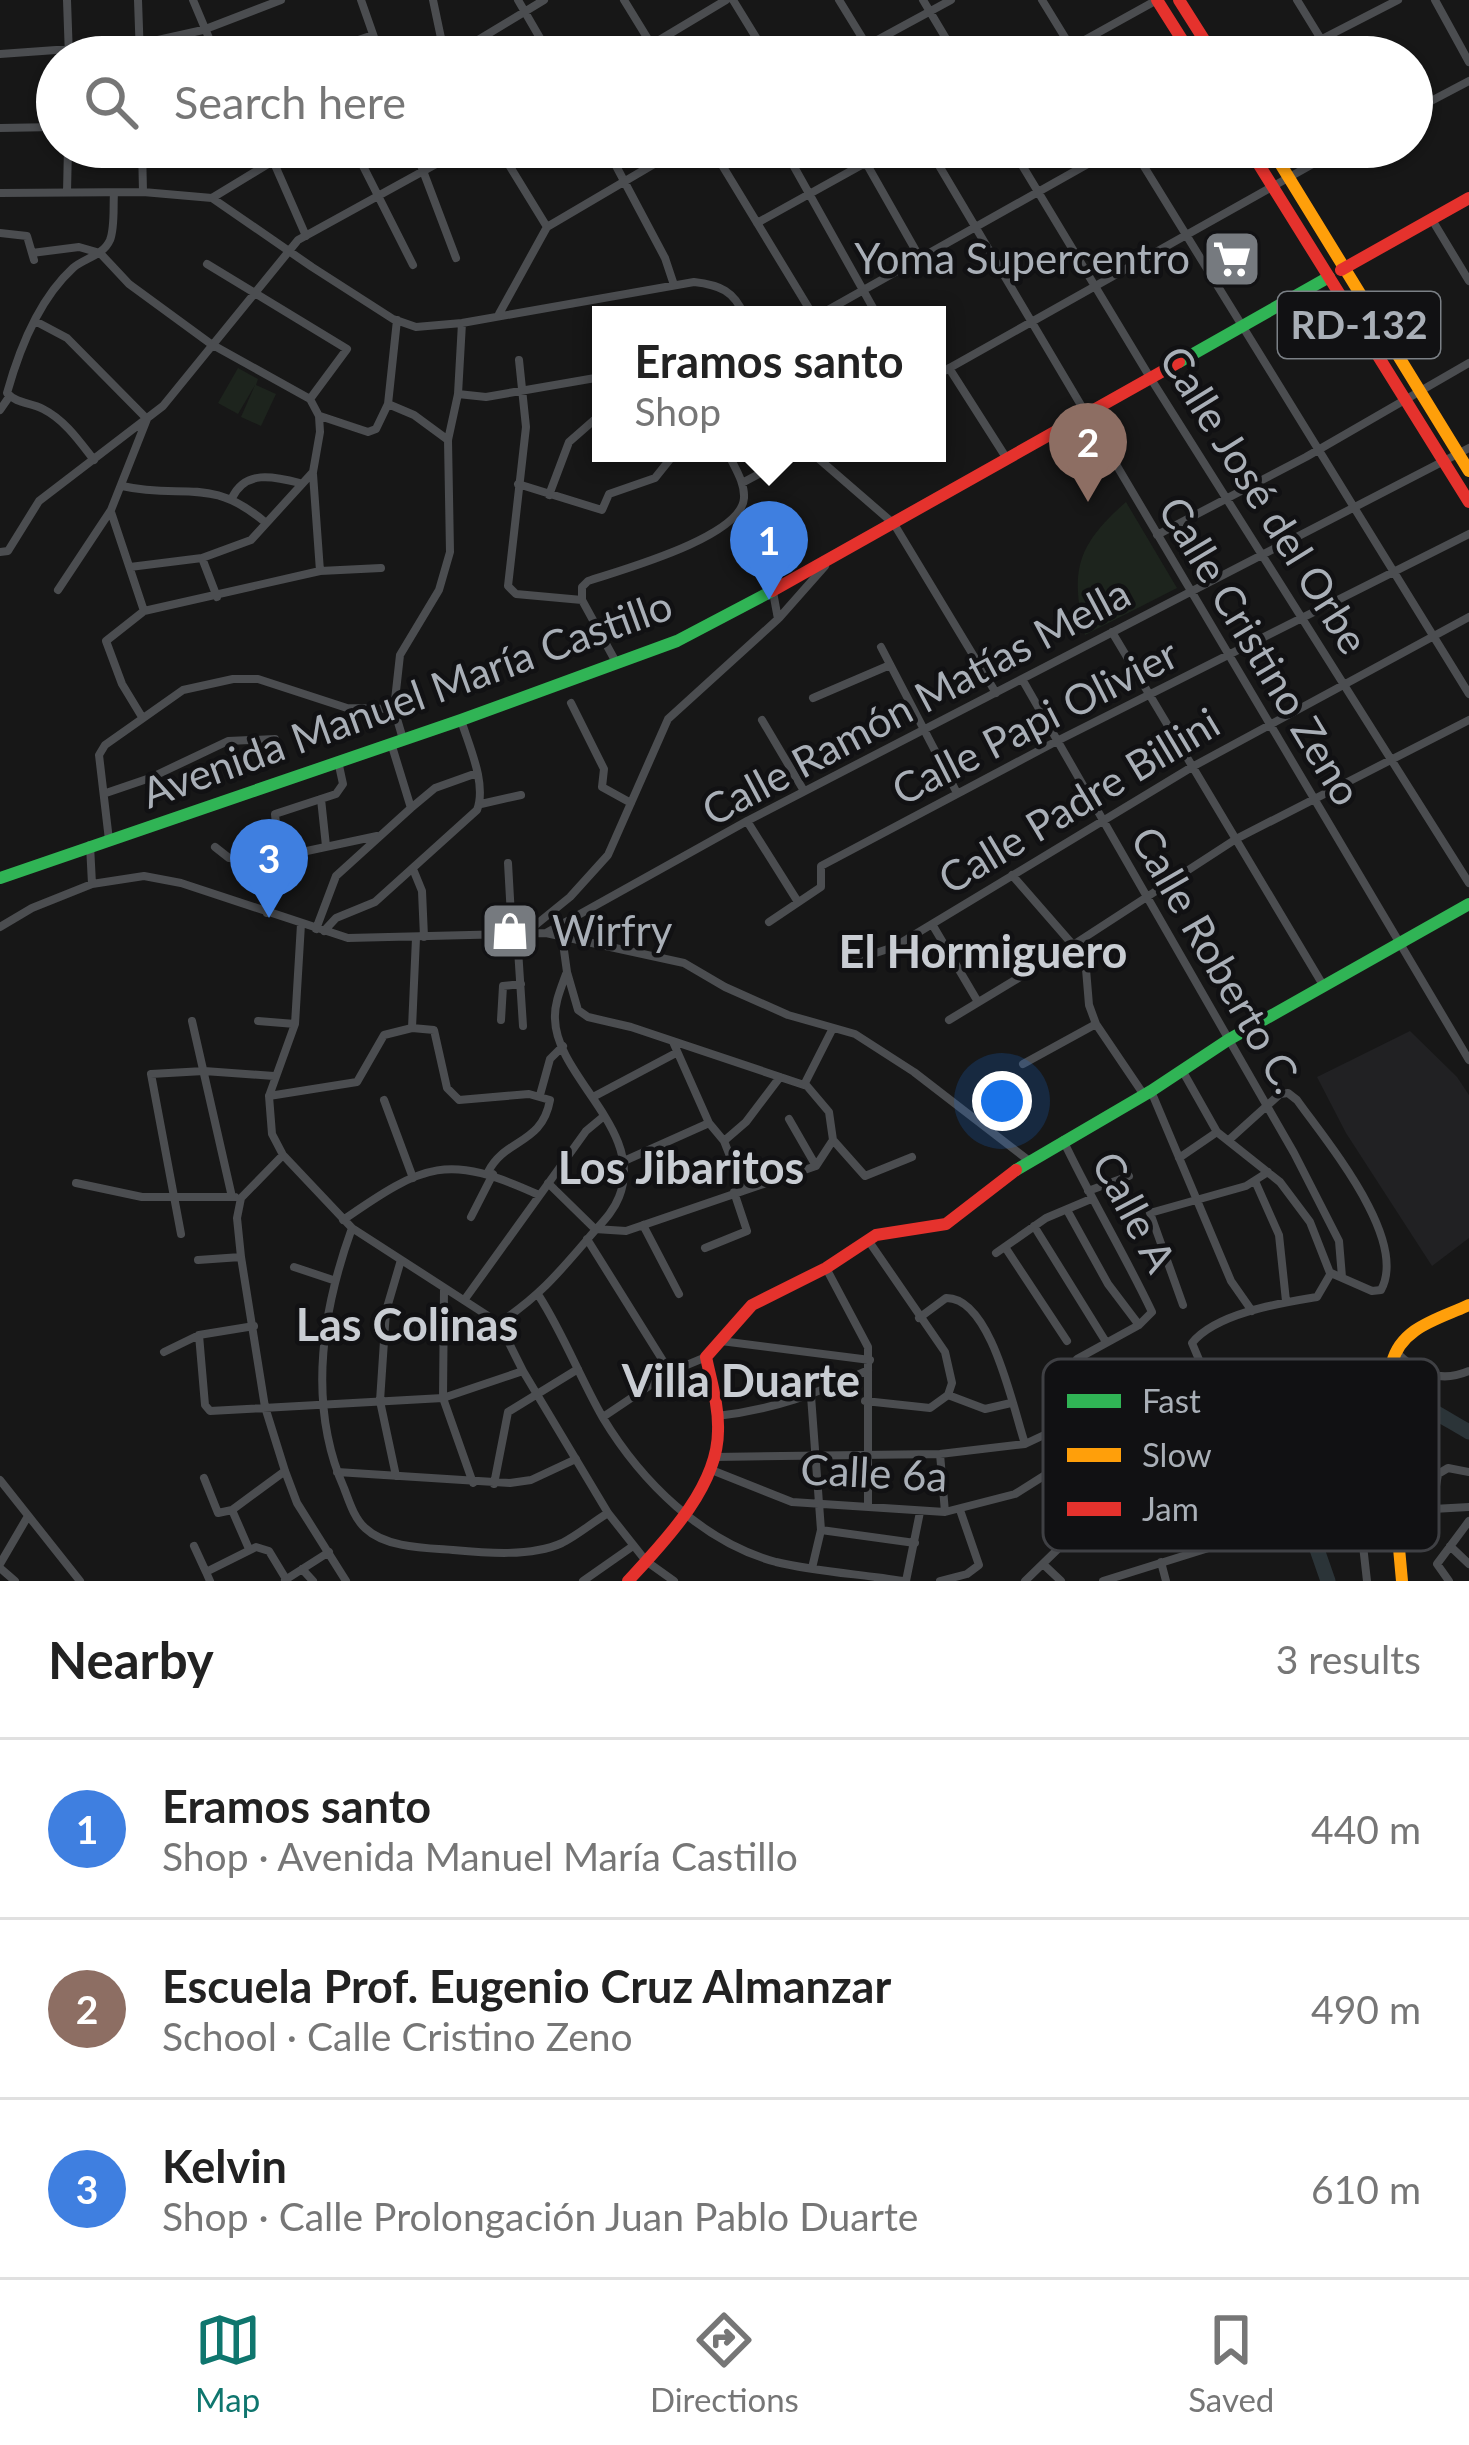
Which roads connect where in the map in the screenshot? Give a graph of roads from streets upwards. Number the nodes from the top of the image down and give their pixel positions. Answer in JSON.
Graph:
{"nodes":[{"id":1,"x":67,"y":0,"type":"edge"},
{"id":2,"x":138,"y":0,"type":"edge"},
{"id":3,"x":193,"y":0,"type":"edge"},
{"id":4,"x":281,"y":0,"type":"edge"},
{"id":5,"x":361,"y":0,"type":"edge"},
{"id":6,"x":433,"y":0,"type":"edge"},
{"id":7,"x":518,"y":0,"type":"edge"},
{"id":8,"x":544,"y":0,"type":"edge"},
{"id":9,"x":624,"y":0,"type":"edge"},
{"id":10,"x":730,"y":0,"type":"edge"},
{"id":11,"x":839,"y":0,"type":"edge"},
{"id":12,"x":923,"y":0,"type":"edge"},
{"id":13,"x":952,"y":0,"type":"edge"},
{"id":14,"x":1042,"y":0,"type":"edge"},
{"id":15,"x":1157,"y":0,"type":"edge"},
{"id":16,"x":1179,"y":0,"type":"edge"},
{"id":17,"x":1297,"y":0,"type":"edge"},
{"id":18,"x":1398,"y":0,"type":"edge"},
{"id":19,"x":1435,"y":0,"type":"edge"},
{"id":20,"x":524,"y":12,"type":"junction"},
{"id":21,"x":930,"y":12,"type":"junction"},
{"id":22,"x":203,"y":30,"type":"junction"},
{"id":23,"x":183,"y":34,"type":"joint"},
{"id":24,"x":373,"y":34,"type":"joint"},
{"id":25,"x":68,"y":36,"type":"edge"},
{"id":26,"x":140,"y":36,"type":"edge"},
{"id":27,"x":174,"y":36,"type":"edge"},
{"id":28,"x":206,"y":36,"type":"edge"},
{"id":29,"x":367,"y":36,"type":"edge"},
{"id":30,"x":442,"y":36,"type":"edge"},
{"id":31,"x":483,"y":36,"type":"edge"},
{"id":32,"x":538,"y":36,"type":"edge"},
{"id":33,"x":646,"y":36,"type":"edge"},
{"id":34,"x":665,"y":36,"type":"edge"},
{"id":35,"x":754,"y":36,"type":"edge"},
{"id":36,"x":861,"y":36,"type":"edge"},
{"id":37,"x":883,"y":36,"type":"edge"},
{"id":38,"x":944,"y":36,"type":"edge"},
{"id":39,"x":1064,"y":36,"type":"edge"},
{"id":40,"x":1100,"y":36,"type":"edge"},
{"id":41,"x":1179,"y":36,"type":"edge"},
{"id":42,"x":1202,"y":36,"type":"edge"},
{"id":43,"x":1320,"y":36,"type":"edge"},
{"id":44,"x":1330,"y":36,"type":"edge"},
{"id":45,"x":36,"y":52,"type":"edge"},
{"id":46,"x":0,"y":53,"type":"edge"},
{"id":47,"x":1469,"y":62,"type":"edge"},
{"id":48,"x":1469,"y":81,"type":"edge"},
{"id":49,"x":1433,"y":100,"type":"edge"},
{"id":50,"x":0,"y":128,"type":"edge"},
{"id":51,"x":36,"y":128,"type":"edge"},
{"id":52,"x":68,"y":168,"type":"edge"},
{"id":53,"x":142,"y":168,"type":"edge"},
{"id":54,"x":261,"y":168,"type":"edge"},
{"id":55,"x":277,"y":168,"type":"edge"},
{"id":56,"x":365,"y":168,"type":"edge"},
{"id":57,"x":422,"y":168,"type":"edge"},
{"id":58,"x":430,"y":168,"type":"edge"},
{"id":59,"x":511,"y":168,"type":"edge"},
{"id":60,"x":618,"y":168,"type":"edge"},
{"id":61,"x":645,"y":168,"type":"edge"},
{"id":62,"x":724,"y":168,"type":"edge"},
{"id":63,"x":794,"y":168,"type":"edge"},
{"id":64,"x":857,"y":168,"type":"edge"},
{"id":65,"x":869,"y":168,"type":"edge"},
{"id":66,"x":940,"y":168,"type":"edge"},
{"id":67,"x":1023,"y":168,"type":"edge"},
{"id":68,"x":1081,"y":168,"type":"edge"},
{"id":69,"x":1145,"y":168,"type":"edge"},
{"id":70,"x":1261,"y":168,"type":"edge"},
{"id":71,"x":1282,"y":168,"type":"edge"},
{"id":72,"x":1302,"y":168,"type":"edge"},
{"id":73,"x":423,"y":172,"type":"junction"},
{"id":74,"x":1287,"y":176,"type":"junction"},
{"id":75,"x":625,"y":179,"type":"junction"},
{"id":76,"x":1272,"y":185,"type":"junction"},
{"id":77,"x":68,"y":192,"type":"junction"},
{"id":78,"x":114,"y":192,"type":"junction"},
{"id":79,"x":143,"y":192,"type":"junction"},
{"id":80,"x":0,"y":193,"type":"edge"},
{"id":81,"x":1038,"y":193,"type":"junction"},
{"id":82,"x":809,"y":194,"type":"junction"},
{"id":83,"x":379,"y":196,"type":"junction"},
{"id":84,"x":212,"y":198,"type":"junction"},
{"id":85,"x":1469,"y":198,"type":"edge"},
{"id":86,"x":1431,"y":218,"type":"junction"},
{"id":87,"x":757,"y":223,"type":"junction"},
{"id":88,"x":547,"y":227,"type":"junction"},
{"id":89,"x":975,"y":228,"type":"junction"},
{"id":90,"x":0,"y":233,"type":"edge"},
{"id":91,"x":1185,"y":233,"type":"junction"},
{"id":92,"x":306,"y":236,"type":"junction"},
{"id":93,"x":287,"y":250,"type":"junction"},
{"id":94,"x":100,"y":253,"type":"junction"},
{"id":95,"x":456,"y":258,"type":"dead end"},
{"id":96,"x":920,"y":258,"type":"junction"},
{"id":97,"x":207,"y":264,"type":"dead end"},
{"id":98,"x":413,"y":265,"type":"dead end"},
{"id":99,"x":1344,"y":268,"type":"junction"},
{"id":100,"x":1329,"y":277,"type":"junction"},
{"id":101,"x":1469,"y":281,"type":"edge"},
{"id":102,"x":1094,"y":284,"type":"junction"},
{"id":103,"x":674,"y":286,"type":"junction"},
{"id":104,"x":864,"y":289,"type":"junction"},
{"id":105,"x":254,"y":292,"type":"junction"},
{"id":106,"x":613,"y":299,"type":"junction"},
{"id":107,"x":614,"y":306,"type":"edge"},
{"id":108,"x":740,"y":306,"type":"edge"},
{"id":109,"x":810,"y":306,"type":"edge"},
{"id":110,"x":833,"y":306,"type":"edge"},
{"id":111,"x":872,"y":306,"type":"edge"},
{"id":112,"x":498,"y":316,"type":"junction"},
{"id":113,"x":397,"y":320,"type":"junction"},
{"id":114,"x":1031,"y":320,"type":"junction"},
{"id":115,"x":35,"y":321,"type":"junction"},
{"id":116,"x":462,"y":323,"type":"junction"},
{"id":117,"x":1244,"y":328,"type":"junction"},
{"id":118,"x":211,"y":344,"type":"junction"},
{"id":119,"x":519,"y":360,"type":"dead end"},
{"id":120,"x":1469,"y":363,"type":"edge"},
{"id":121,"x":949,"y":368,"type":"junction"},
{"id":122,"x":946,"y":370,"type":"edge"},
{"id":123,"x":592,"y":377,"type":"edge"},
{"id":124,"x":1151,"y":379,"type":"junction"},
{"id":125,"x":524,"y":388,"type":"junction"},
{"id":126,"x":1418,"y":391,"type":"junction"},
{"id":127,"x":458,"y":394,"type":"junction"},
{"id":128,"x":9,"y":397,"type":"junction"},
{"id":129,"x":1405,"y":398,"type":"junction"},
{"id":130,"x":310,"y":399,"type":"junction"},
{"id":131,"x":388,"y":404,"type":"junction"},
{"id":132,"x":0,"y":410,"type":"edge"},
{"id":133,"x":1085,"y":415,"type":"junction"},
{"id":134,"x":319,"y":416,"type":"junction"},
{"id":135,"x":147,"y":419,"type":"junction"},
{"id":136,"x":592,"y":422,"type":"edge"},
{"id":137,"x":448,"y":440,"type":"junction"},
{"id":138,"x":1319,"y":450,"type":"junction"},
{"id":139,"x":1464,"y":451,"type":"edge"},
{"id":140,"x":1007,"y":459,"type":"junction"},
{"id":141,"x":94,"y":460,"type":"junction"},
{"id":142,"x":668,"y":462,"type":"edge"},
{"id":143,"x":732,"y":462,"type":"edge"},
{"id":144,"x":781,"y":462,"type":"edge"},
{"id":145,"x":822,"y":462,"type":"edge"},
{"id":146,"x":1444,"y":462,"type":"junction"},
{"id":147,"x":1469,"y":471,"type":"edge"},
{"id":148,"x":313,"y":472,"type":"junction"},
{"id":149,"x":300,"y":483,"type":"junction"},
{"id":150,"x":742,"y":483,"type":"junction"},
{"id":151,"x":518,"y":484,"type":"junction"},
{"id":152,"x":122,"y":486,"type":"junction"},
{"id":153,"x":549,"y":495,"type":"junction"},
{"id":154,"x":232,"y":498,"type":"junction"},
{"id":155,"x":1228,"y":499,"type":"junction"},
{"id":156,"x":1469,"y":502,"type":"edge"},
{"id":157,"x":1355,"y":509,"type":"junction"},
{"id":158,"x":111,"y":510,"type":"junction"},
{"id":159,"x":266,"y":523,"type":"junction"},
{"id":160,"x":894,"y":524,"type":"junction"},
{"id":161,"x":1469,"y":534,"type":"edge"},
{"id":162,"x":1156,"y":535,"type":"junction"},
{"id":163,"x":0,"y":552,"type":"edge"},
{"id":164,"x":1264,"y":555,"type":"junction"},
{"id":165,"x":202,"y":558,"type":"junction"},
{"id":166,"x":829,"y":561,"type":"junction"},
{"id":167,"x":130,"y":567,"type":"junction"},
{"id":168,"x":380,"y":568,"type":"dead end"},
{"id":169,"x":320,"y":571,"type":"junction"},
{"id":170,"x":1394,"y":572,"type":"junction"},
{"id":171,"x":58,"y":590,"type":"dead end"},
{"id":172,"x":773,"y":592,"type":"junction"},
{"id":173,"x":1191,"y":592,"type":"junction"},
{"id":174,"x":217,"y":597,"type":"junction"},
{"id":175,"x":582,"y":600,"type":"junction"},
{"id":176,"x":144,"y":611,"type":"junction"},
{"id":177,"x":1469,"y":617,"type":"edge"},
{"id":178,"x":778,"y":619,"type":"junction"},
{"id":179,"x":1303,"y":620,"type":"junction"},
{"id":180,"x":1112,"y":632,"type":"junction"},
{"id":181,"x":1433,"y":636,"type":"junction"},
{"id":182,"x":881,"y":647,"type":"dead end"},
{"id":183,"x":1229,"y":657,"type":"junction"},
{"id":184,"x":890,"y":664,"type":"junction"},
{"id":185,"x":617,"y":665,"type":"junction"},
{"id":186,"x":1022,"y":680,"type":"junction"},
{"id":187,"x":1345,"y":683,"type":"junction"},
{"id":188,"x":996,"y":693,"type":"junction"},
{"id":189,"x":1469,"y":694,"type":"edge"},
{"id":190,"x":1149,"y":696,"type":"junction"},
{"id":191,"x":813,"y":698,"type":"dead end"},
{"id":192,"x":571,"y":703,"type":"dead end"},
{"id":193,"x":394,"y":709,"type":"junction"},
{"id":194,"x":142,"y":717,"type":"junction"},
{"id":195,"x":461,"y":720,"type":"junction"},
{"id":196,"x":762,"y":720,"type":"dead end"},
{"id":197,"x":1469,"y":720,"type":"edge"},
{"id":198,"x":1268,"y":723,"type":"junction"},
{"id":199,"x":924,"y":731,"type":"junction"},
{"id":200,"x":275,"y":739,"type":"dead end"},
{"id":201,"x":397,"y":741,"type":"junction"},
{"id":202,"x":1055,"y":742,"type":"junction"},
{"id":203,"x":1393,"y":760,"type":"junction"},
{"id":204,"x":338,"y":761,"type":"junction"},
{"id":205,"x":1192,"y":766,"type":"junction"},
{"id":206,"x":476,"y":773,"type":"junction"},
{"id":207,"x":804,"y":791,"type":"junction"},
{"id":208,"x":106,"y":793,"type":"junction"},
{"id":209,"x":957,"y":793,"type":"junction"},
{"id":210,"x":521,"y":795,"type":"dead end"},
{"id":211,"x":1312,"y":797,"type":"junction"},
{"id":212,"x":321,"y":799,"type":"junction"},
{"id":213,"x":631,"y":803,"type":"junction"},
{"id":214,"x":481,"y":804,"type":"junction"},
{"id":215,"x":411,"y":808,"type":"junction"},
{"id":216,"x":1101,"y":820,"type":"junction"},
{"id":217,"x":747,"y":821,"type":"junction"},
{"id":218,"x":378,"y":836,"type":"junction"},
{"id":219,"x":1236,"y":839,"type":"junction"},
{"id":220,"x":109,"y":840,"type":"junction"},
{"id":221,"x":90,"y":845,"type":"junction"},
{"id":222,"x":326,"y":846,"type":"junction"},
{"id":223,"x":214,"y":847,"type":"dead end"},
{"id":224,"x":279,"y":855,"type":"junction"},
{"id":225,"x":508,"y":863,"type":"dead end"},
{"id":226,"x":413,"y":868,"type":"junction"},
{"id":227,"x":1012,"y":875,"type":"junction"},
{"id":228,"x":0,"y":878,"type":"edge"},
{"id":229,"x":1469,"y":883,"type":"edge"},
{"id":230,"x":92,"y":884,"type":"junction"},
{"id":231,"x":1144,"y":896,"type":"junction"},
{"id":232,"x":798,"y":902,"type":"junction"},
{"id":233,"x":1469,"y":904,"type":"edge"},
{"id":234,"x":267,"y":914,"type":"junction"},
{"id":235,"x":769,"y":922,"type":"dead end"},
{"id":236,"x":301,"y":924,"type":"junction"},
{"id":237,"x":932,"y":924,"type":"junction"},
{"id":238,"x":0,"y":927,"type":"edge"},
{"id":239,"x":320,"y":930,"type":"junction"},
{"id":240,"x":546,"y":933,"type":"junction"},
{"id":241,"x":518,"y":934,"type":"junction"},
{"id":242,"x":562,"y":936,"type":"junction"},
{"id":243,"x":420,"y":937,"type":"junction"},
{"id":244,"x":1399,"y":943,"type":"junction"},
{"id":245,"x":1073,"y":945,"type":"junction"},
{"id":246,"x":845,"y":963,"type":"dead end"},
{"id":247,"x":567,"y":972,"type":"junction"},
{"id":248,"x":521,"y":984,"type":"junction"},
{"id":249,"x":1323,"y":985,"type":"junction"},
{"id":250,"x":978,"y":1002,"type":"junction"},
{"id":251,"x":501,"y":1020,"type":"dead end"},
{"id":252,"x":949,"y":1020,"type":"dead end"},
{"id":253,"x":192,"y":1021,"type":"dead end"},
{"id":254,"x":258,"y":1021,"type":"dead end"},
{"id":255,"x":295,"y":1024,"type":"junction"},
{"id":256,"x":1096,"y":1024,"type":"junction"},
{"id":257,"x":523,"y":1026,"type":"dead end"},
{"id":258,"x":412,"y":1028,"type":"junction"},
{"id":259,"x":833,"y":1028,"type":"junction"},
{"id":260,"x":673,"y":1040,"type":"junction"},
{"id":261,"x":1228,"y":1040,"type":"junction"},
{"id":262,"x":563,"y":1046,"type":"junction"},
{"id":263,"x":676,"y":1053,"type":"junction"},
{"id":264,"x":1469,"y":1060,"type":"edge"},
{"id":265,"x":1023,"y":1064,"type":"dead end"},
{"id":266,"x":1182,"y":1070,"type":"junction"},
{"id":267,"x":204,"y":1072,"type":"junction"},
{"id":268,"x":275,"y":1076,"type":"junction"},
{"id":269,"x":780,"y":1077,"type":"junction"},
{"id":270,"x":803,"y":1085,"type":"junction"},
{"id":271,"x":1148,"y":1093,"type":"junction"},
{"id":272,"x":540,"y":1095,"type":"junction"},
{"id":273,"x":268,"y":1096,"type":"junction"},
{"id":274,"x":593,"y":1097,"type":"junction"},
{"id":275,"x":384,"y":1100,"type":"dead end"},
{"id":276,"x":1265,"y":1104,"type":"junction"},
{"id":277,"x":604,"y":1116,"type":"junction"},
{"id":278,"x":789,"y":1120,"type":"dead end"},
{"id":279,"x":710,"y":1123,"type":"junction"},
{"id":280,"x":1217,"y":1132,"type":"junction"},
{"id":281,"x":1230,"y":1139,"type":"junction"},
{"id":282,"x":833,"y":1140,"type":"junction"},
{"id":283,"x":1063,"y":1140,"type":"junction"},
{"id":284,"x":724,"y":1141,"type":"junction"},
{"id":285,"x":283,"y":1155,"type":"junction"},
{"id":286,"x":912,"y":1157,"type":"dead end"},
{"id":287,"x":1179,"y":1158,"type":"junction"},
{"id":288,"x":1028,"y":1160,"type":"junction"},
{"id":289,"x":624,"y":1161,"type":"junction"},
{"id":290,"x":816,"y":1166,"type":"junction"},
{"id":291,"x":1268,"y":1172,"type":"junction"},
{"id":292,"x":490,"y":1173,"type":"junction"},
{"id":293,"x":1129,"y":1176,"type":"dead end"},
{"id":294,"x":413,"y":1178,"type":"junction"},
{"id":295,"x":1255,"y":1181,"type":"junction"},
{"id":296,"x":76,"y":1183,"type":"dead end"},
{"id":297,"x":548,"y":1183,"type":"junction"},
{"id":298,"x":739,"y":1190,"type":"junction"},
{"id":299,"x":539,"y":1195,"type":"junction"},
{"id":300,"x":1090,"y":1195,"type":"junction"},
{"id":301,"x":173,"y":1196,"type":"junction"},
{"id":302,"x":236,"y":1197,"type":"junction"},
{"id":303,"x":1198,"y":1198,"type":"junction"},
{"id":304,"x":1067,"y":1210,"type":"junction"},
{"id":305,"x":471,"y":1216,"type":"dead end"},
{"id":306,"x":343,"y":1220,"type":"junction"},
{"id":307,"x":643,"y":1225,"type":"junction"},
{"id":308,"x":1034,"y":1226,"type":"junction"},
{"id":309,"x":352,"y":1228,"type":"junction"},
{"id":310,"x":595,"y":1229,"type":"junction"},
{"id":311,"x":181,"y":1234,"type":"dead end"},
{"id":312,"x":587,"y":1239,"type":"junction"},
{"id":313,"x":868,"y":1240,"type":"junction"},
{"id":314,"x":1005,"y":1247,"type":"junction"},
{"id":315,"x":705,"y":1249,"type":"dead end"},
{"id":316,"x":996,"y":1253,"type":"dead end"},
{"id":317,"x":241,"y":1257,"type":"junction"},
{"id":318,"x":198,"y":1260,"type":"dead end"},
{"id":319,"x":401,"y":1260,"type":"junction"},
{"id":320,"x":294,"y":1267,"type":"dead end"},
{"id":321,"x":826,"y":1268,"type":"junction"},
{"id":322,"x":1330,"y":1273,"type":"junction"},
{"id":323,"x":1342,"y":1277,"type":"junction"},
{"id":324,"x":333,"y":1280,"type":"junction"},
{"id":325,"x":444,"y":1287,"type":"junction"},
{"id":326,"x":679,"y":1294,"type":"dead end"},
{"id":327,"x":539,"y":1296,"type":"junction"},
{"id":328,"x":465,"y":1300,"type":"junction"},
{"id":329,"x":1286,"y":1301,"type":"junction"},
{"id":330,"x":1183,"y":1305,"type":"dead end"},
{"id":331,"x":1469,"y":1305,"type":"edge"},
{"id":332,"x":1252,"y":1311,"type":"junction"},
{"id":333,"x":919,"y":1318,"type":"junction"},
{"id":334,"x":499,"y":1323,"type":"junction"},
{"id":335,"x":1139,"y":1324,"type":"junction"},
{"id":336,"x":254,"y":1326,"type":"junction"},
{"id":337,"x":200,"y":1335,"type":"junction"},
{"id":338,"x":720,"y":1341,"type":"junction"},
{"id":339,"x":1067,"y":1342,"type":"dead end"},
{"id":340,"x":1106,"y":1342,"type":"junction"},
{"id":341,"x":1394,"y":1350,"type":"junction"},
{"id":342,"x":164,"y":1352,"type":"dead end"},
{"id":343,"x":706,"y":1357,"type":"junction"},
{"id":344,"x":1077,"y":1359,"type":"dead end"},
{"id":345,"x":1199,"y":1359,"type":"edge"},
{"id":346,"x":1392,"y":1359,"type":"edge"},
{"id":347,"x":1403,"y":1359,"type":"edge"},
{"id":348,"x":869,"y":1365,"type":"junction"},
{"id":349,"x":578,"y":1370,"type":"junction"},
{"id":350,"x":523,"y":1371,"type":"junction"},
{"id":351,"x":670,"y":1372,"type":"junction"},
{"id":352,"x":1469,"y":1372,"type":"edge"},
{"id":353,"x":1439,"y":1376,"type":"edge"},
{"id":354,"x":537,"y":1394,"type":"junction"},
{"id":355,"x":811,"y":1396,"type":"junction"},
{"id":356,"x":948,"y":1396,"type":"junction"},
{"id":357,"x":443,"y":1398,"type":"junction"},
{"id":358,"x":380,"y":1401,"type":"junction"},
{"id":359,"x":865,"y":1401,"type":"junction"},
{"id":360,"x":1011,"y":1403,"type":"junction"},
{"id":361,"x":323,"y":1404,"type":"junction"},
{"id":362,"x":265,"y":1407,"type":"junction"},
{"id":363,"x":717,"y":1416,"type":"junction"},
{"id":364,"x":603,"y":1417,"type":"junction"},
{"id":365,"x":1043,"y":1436,"type":"edge"},
{"id":366,"x":1025,"y":1444,"type":"junction"},
{"id":367,"x":940,"y":1454,"type":"junction"},
{"id":368,"x":867,"y":1455,"type":"junction"},
{"id":369,"x":814,"y":1456,"type":"junction"},
{"id":370,"x":576,"y":1459,"type":"junction"},
{"id":371,"x":711,"y":1463,"type":"junction"},
{"id":372,"x":285,"y":1471,"type":"junction"},
{"id":373,"x":337,"y":1472,"type":"junction"},
{"id":374,"x":1469,"y":1472,"type":"edge"},
{"id":375,"x":1439,"y":1473,"type":"edge"},
{"id":376,"x":396,"y":1476,"type":"junction"},
{"id":377,"x":1043,"y":1476,"type":"edge"},
{"id":378,"x":204,"y":1478,"type":"dead end"},
{"id":379,"x":0,"y":1480,"type":"edge"},
{"id":380,"x":473,"y":1483,"type":"junction"},
{"id":381,"x":494,"y":1484,"type":"junction"},
{"id":382,"x":821,"y":1506,"type":"junction"},
{"id":383,"x":868,"y":1506,"type":"junction"},
{"id":384,"x":1469,"y":1507,"type":"edge"},
{"id":385,"x":1439,"y":1509,"type":"edge"},
{"id":386,"x":232,"y":1510,"type":"junction"},
{"id":387,"x":960,"y":1510,"type":"junction"},
{"id":388,"x":684,"y":1511,"type":"junction"},
{"id":389,"x":920,"y":1512,"type":"junction"},
{"id":390,"x":945,"y":1512,"type":"junction"},
{"id":391,"x":608,"y":1513,"type":"junction"},
{"id":392,"x":28,"y":1516,"type":"junction"},
{"id":393,"x":1469,"y":1521,"type":"edge"},
{"id":394,"x":821,"y":1530,"type":"junction"},
{"id":395,"x":915,"y":1543,"type":"junction"},
{"id":396,"x":194,"y":1546,"type":"dead end"},
{"id":397,"x":633,"y":1546,"type":"junction"},
{"id":398,"x":1450,"y":1546,"type":"junction"},
{"id":399,"x":249,"y":1549,"type":"junction"},
{"id":400,"x":1056,"y":1551,"type":"edge"},
{"id":401,"x":1199,"y":1551,"type":"edge"},
{"id":402,"x":1364,"y":1551,"type":"edge"},
{"id":403,"x":1399,"y":1551,"type":"edge"},
{"id":404,"x":329,"y":1552,"type":"junction"},
{"id":405,"x":646,"y":1561,"type":"junction"},
{"id":406,"x":1161,"y":1562,"type":"junction"},
{"id":407,"x":1043,"y":1564,"type":"junction"},
{"id":408,"x":1469,"y":1564,"type":"edge"},
{"id":409,"x":0,"y":1566,"type":"edge"},
{"id":410,"x":812,"y":1568,"type":"junction"},
{"id":411,"x":302,"y":1569,"type":"junction"},
{"id":412,"x":208,"y":1577,"type":"edge"},
{"id":413,"x":284,"y":1580,"type":"edge"},
{"id":414,"x":15,"y":1581,"type":"edge"},
{"id":415,"x":80,"y":1581,"type":"edge"},
{"id":416,"x":313,"y":1581,"type":"edge"},
{"id":417,"x":346,"y":1581,"type":"edge"},
{"id":418,"x":583,"y":1581,"type":"edge"},
{"id":419,"x":628,"y":1581,"type":"edge"},
{"id":420,"x":674,"y":1581,"type":"edge"},
{"id":421,"x":904,"y":1581,"type":"edge"},
{"id":422,"x":940,"y":1581,"type":"edge"},
{"id":423,"x":1025,"y":1581,"type":"edge"},
{"id":424,"x":1061,"y":1581,"type":"edge"},
{"id":425,"x":1104,"y":1581,"type":"edge"},
{"id":426,"x":1166,"y":1581,"type":"edge"},
{"id":427,"x":1367,"y":1581,"type":"edge"},
{"id":428,"x":1402,"y":1581,"type":"edge"},
{"id":429,"x":1449,"y":1581,"type":"edge"}],
"edges":[{"from":1,"to":25,"type":"street"},
{"from":2,"to":26,"type":"street"},
{"from":3,"to":22,"type":"street"},
{"from":4,"to":22,"type":"street"},
{"from":5,"to":24,"type":"street"},
{"from":6,"to":30,"type":"street"},
{"from":7,"to":20,"type":"street"},
{"from":8,"to":20,"type":"street"},
{"from":9,"to":33,"type":"street"},
{"from":10,"to":34,"type":"street"},
{"from":10,"to":35,"type":"street"},
{"from":11,"to":36,"type":"street"},
{"from":12,"to":21,"type":"street"},
{"from":13,"to":21,"type":"street"},
{"from":14,"to":39,"type":"street"},
{"from":15,"to":40,"type":"street"},
{"from":15,"to":41,"type":"street"},
{"from":16,"to":42,"type":"street"},
{"from":17,"to":43,"type":"street"},
{"from":18,"to":44,"type":"street"},
{"from":19,"to":47,"type":"street"},
{"from":20,"to":31,"type":"street"},
{"from":20,"to":32,"type":"street"},
{"from":21,"to":37,"type":"street"},
{"from":21,"to":38,"type":"street"},
{"from":22,"to":23,"type":"street"},
{"from":22,"to":28,"type":"street"},
{"from":23,"to":27,"type":"street"},
{"from":24,"to":29,"type":"street"},
{"from":45,"to":46,"type":"street"},
{"from":48,"to":49,"type":"street"},
{"from":50,"to":51,"type":"street"},
{"from":52,"to":77,"type":"street"},
{"from":53,"to":79,"type":"street"},
{"from":54,"to":84,"type":"street"},
{"from":55,"to":92,"type":"street"},
{"from":56,"to":83,"type":"street"},
{"from":57,"to":73,"type":"street"},
{"from":58,"to":73,"type":"street"},
{"from":59,"to":88,"type":"street"},
{"from":60,"to":75,"type":"street"},
{"from":61,"to":75,"type":"street"},
{"from":62,"to":87,"type":"street"},
{"from":63,"to":82,"type":"street"},
{"from":64,"to":82,"type":"street"},
{"from":65,"to":96,"type":"street"},
{"from":66,"to":89,"type":"street","name":"Calle Cristino Zeno"},
{"from":67,"to":81,"type":"street","name":"Calle José del Orbe"},
{"from":68,"to":81,"type":"street"},
{"from":69,"to":91,"type":"street"},
{"from":70,"to":76,"type":"street","number":"RD-132"},
{"from":71,"to":74,"type":"street","number":"RD-132"},
{"from":72,"to":74,"type":"street"},
{"from":73,"to":83,"type":"street"},
{"from":73,"to":95,"type":"street"},
{"from":74,"to":76,"type":"street"},
{"from":74,"to":99,"type":"street","number":"RD-132"},
{"from":75,"to":88,"type":"street"},
{"from":75,"to":103,"type":"street"},
{"from":76,"to":91,"type":"street"},
{"from":76,"to":100,"type":"street","number":"RD-132"},
{"from":77,"to":78,"type":"street"},
{"from":77,"to":80,"type":"street"},
{"from":78,"to":79,"type":"street"},
{"from":78,"to":94,"type":"street"},
{"from":79,"to":84,"type":"street"},
{"from":81,"to":89,"type":"street"},
{"from":81,"to":102,"type":"street","name":"Calle José del Orbe"},
{"from":82,"to":87,"type":"street"},
{"from":82,"to":104,"type":"street"},
{"from":83,"to":92,"type":"street"},
{"from":83,"to":98,"type":"street"},
{"from":84,"to":93,"type":"street"},
{"from":85,"to":86,"type":"street","name":"Avenida Manuel María Castillo"},
{"from":86,"to":99,"type":"street","name":"Avenida Manuel María Castillo"},
{"from":86,"to":101,"type":"street"},
{"from":87,"to":109,"type":"street"},
{"from":88,"to":112,"type":"street"},
{"from":89,"to":96,"type":"street"},
{"from":89,"to":114,"type":"street","name":"Calle Cristino Zeno"},
{"from":90,"to":94,"type":"street"},
{"from":91,"to":102,"type":"street"},
{"from":91,"to":117,"type":"street"},
{"from":92,"to":93,"type":"street"},
{"from":93,"to":105,"type":"street"},
{"from":93,"to":113,"type":"street"},
{"from":94,"to":115,"type":"street"},
{"from":94,"to":118,"type":"street"},
{"from":96,"to":104,"type":"street"},
{"from":97,"to":105,"type":"street"},
{"from":99,"to":100,"type":"street","name":"Avenida Manuel María Castillo"},
{"from":99,"to":126,"type":"street","number":"RD-132"},
{"from":100,"to":117,"type":"street","name":"Avenida Manuel María Castillo"},
{"from":100,"to":129,"type":"street","number":"RD-132"},
{"from":102,"to":114,"type":"street"},
{"from":102,"to":124,"type":"street","name":"Calle José del Orbe"},
{"from":103,"to":106,"type":"street"},
{"from":103,"to":108,"type":"street"},
{"from":104,"to":110,"type":"street"},
{"from":104,"to":111,"type":"street"},
{"from":105,"to":118,"type":"street"},
{"from":105,"to":130,"type":"street"},
{"from":106,"to":107,"type":"street"},
{"from":106,"to":112,"type":"street"},
{"from":112,"to":116,"type":"street"},
{"from":113,"to":116,"type":"street"},
{"from":113,"to":131,"type":"street"},
{"from":114,"to":121,"type":"street"},
{"from":114,"to":133,"type":"street","name":"Calle Cristino Zeno"},
{"from":115,"to":128,"type":"street"},
{"from":115,"to":135,"type":"street"},
{"from":116,"to":127,"type":"street"},
{"from":117,"to":124,"type":"street","name":"Avenida Manuel María Castillo"},
{"from":117,"to":138,"type":"street"},
{"from":118,"to":130,"type":"street"},
{"from":118,"to":135,"type":"street"},
{"from":119,"to":125,"type":"street"},
{"from":120,"to":126,"type":"street"},
{"from":121,"to":122,"type":"street"},
{"from":121,"to":140,"type":"street"},
{"from":123,"to":125,"type":"street"},
{"from":124,"to":133,"type":"street","name":"Avenida Manuel María Castillo"},
{"from":124,"to":155,"type":"street","name":"Calle José del Orbe"},
{"from":125,"to":127,"type":"street"},
{"from":125,"to":151,"type":"street"},
{"from":126,"to":129,"type":"street"},
{"from":126,"to":139,"type":"street","number":"RD-132"},
{"from":127,"to":137,"type":"street"},
{"from":128,"to":132,"type":"street"},
{"from":128,"to":141,"type":"street"},
{"from":129,"to":138,"type":"street"},
{"from":129,"to":146,"type":"street","number":"RD-132"},
{"from":130,"to":134,"type":"street"},
{"from":131,"to":134,"type":"street"},
{"from":131,"to":137,"type":"street"},
{"from":133,"to":140,"type":"street","name":"Avenida Manuel María Castillo"},
{"from":133,"to":162,"type":"street","name":"Calle Cristino Zeno"},
{"from":134,"to":148,"type":"street"},
{"from":135,"to":141,"type":"street"},
{"from":135,"to":152,"type":"street"},
{"from":136,"to":153,"type":"street"},
{"from":137,"to":193,"type":"street"},
{"from":138,"to":155,"type":"street"},
{"from":138,"to":157,"type":"street"},
{"from":139,"to":146,"type":"street","name":"Calle Ramón Matías Mella"},
{"from":139,"to":147,"type":"street","number":"RD-132"},
{"from":140,"to":160,"type":"street","name":"Avenida Manuel María Castillo"},
{"from":141,"to":163,"type":"street"},
{"from":142,"to":153,"type":"street"},
{"from":143,"to":150,"type":"street"},
{"from":144,"to":150,"type":"street"},
{"from":145,"to":160,"type":"street"},
{"from":146,"to":156,"type":"street","number":"RD-132"},
{"from":146,"to":157,"type":"street","name":"Calle Ramón Matías Mella"},
{"from":148,"to":149,"type":"street"},
{"from":148,"to":169,"type":"street"},
{"from":149,"to":154,"type":"street"},
{"from":149,"to":159,"type":"street"},
{"from":150,"to":175,"type":"street"},
{"from":151,"to":153,"type":"street"},
{"from":151,"to":175,"type":"street"},
{"from":152,"to":154,"type":"street"},
{"from":152,"to":158,"type":"street"},
{"from":154,"to":159,"type":"street"},
{"from":155,"to":162,"type":"street"},
{"from":155,"to":164,"type":"street","name":"Calle José del Orbe"},
{"from":157,"to":164,"type":"street","name":"Calle Ramón Matías Mella"},
{"from":157,"to":170,"type":"street"},
{"from":158,"to":167,"type":"street"},
{"from":158,"to":171,"type":"street"},
{"from":159,"to":165,"type":"street"},
{"from":160,"to":166,"type":"street","name":"Avenida Manuel María Castillo"},
{"from":160,"to":188,"type":"street"},
{"from":161,"to":170,"type":"street","name":"Calle Papi Olivier"},
{"from":162,"to":173,"type":"street","name":"Calle Cristino Zeno"},
{"from":164,"to":173,"type":"street","name":"Calle Ramón Matías Mella"},
{"from":164,"to":179,"type":"street","name":"Calle José del Orbe"},
{"from":165,"to":167,"type":"street"},
{"from":165,"to":174,"type":"street"},
{"from":166,"to":172,"type":"street","name":"Avenida Manuel María Castillo"},
{"from":166,"to":178,"type":"street"},
{"from":167,"to":176,"type":"street"},
{"from":168,"to":169,"type":"street"},
{"from":169,"to":174,"type":"street"},
{"from":170,"to":179,"type":"street","name":"Calle Papi Olivier"},
{"from":170,"to":181,"type":"street"},
{"from":172,"to":178,"type":"street"},
{"from":172,"to":185,"type":"street","name":"Avenida Manuel María Castillo"},
{"from":173,"to":180,"type":"street","name":"Calle Ramón Matías Mella"},
{"from":173,"to":183,"type":"street","name":"Calle Cristino Zeno"},
{"from":174,"to":176,"type":"street"},
{"from":175,"to":185,"type":"street"},
{"from":176,"to":194,"type":"street"},
{"from":177,"to":181,"type":"street","name":"Calle Padre Billini"},
{"from":178,"to":213,"type":"street"},
{"from":179,"to":183,"type":"street","name":"Calle Papi Olivier"},
{"from":179,"to":187,"type":"street","name":"Calle José del Orbe"},
{"from":180,"to":186,"type":"street","name":"Calle Ramón Matías Mella"},
{"from":180,"to":190,"type":"street"},
{"from":181,"to":187,"type":"street","name":"Calle Padre Billini"},
{"from":181,"to":189,"type":"street"},
{"from":182,"to":184,"type":"street"},
{"from":183,"to":190,"type":"street","name":"Calle Papi Olivier"},
{"from":183,"to":198,"type":"street","name":"Calle Cristino Zeno"},
{"from":184,"to":191,"type":"street"},
{"from":184,"to":199,"type":"street"},
{"from":185,"to":195,"type":"street","name":"Avenida Manuel María Castillo"},
{"from":186,"to":188,"type":"street","name":"Calle Ramón Matías Mella"},
{"from":186,"to":202,"type":"street","name":"Calle Roberto C."},
{"from":187,"to":198,"type":"street","name":"Calle Padre Billini"},
{"from":187,"to":203,"type":"street","name":"Calle José del Orbe"},
{"from":188,"to":199,"type":"street","name":"Calle Ramón Matías Mella"},
{"from":190,"to":202,"type":"street","name":"Calle Papi Olivier"},
{"from":190,"to":205,"type":"street"},
{"from":192,"to":213,"type":"street"},
{"from":193,"to":194,"type":"street"},
{"from":193,"to":201,"type":"street"},
{"from":194,"to":208,"type":"street"},
{"from":195,"to":201,"type":"street","name":"Avenida Manuel María Castillo"},
{"from":195,"to":206,"type":"street"},
{"from":196,"to":207,"type":"street"},
{"from":197,"to":203,"type":"street"},
{"from":198,"to":205,"type":"street","name":"Calle Padre Billini"},
{"from":198,"to":211,"type":"street","name":"Calle Cristino Zeno"},
{"from":199,"to":207,"type":"street","name":"Calle Ramón Matías Mella"},
{"from":199,"to":209,"type":"street"},
{"from":200,"to":208,"type":"street"},
{"from":201,"to":204,"type":"street","name":"Avenida Manuel María Castillo"},
{"from":201,"to":215,"type":"street"},
{"from":202,"to":209,"type":"street","name":"Calle Papi Olivier"},
{"from":202,"to":216,"type":"street","name":"Calle Roberto C."},
{"from":203,"to":211,"type":"street"},
{"from":203,"to":229,"type":"street","name":"Calle José del Orbe"},
{"from":204,"to":212,"type":"street"},
{"from":204,"to":220,"type":"street","name":"Avenida Manuel María Castillo"},
{"from":205,"to":216,"type":"street","name":"Calle Padre Billini"},
{"from":205,"to":219,"type":"street"},
{"from":206,"to":214,"type":"street"},
{"from":206,"to":215,"type":"street"},
{"from":207,"to":217,"type":"street","name":"Calle Ramón Matías Mella"},
{"from":208,"to":220,"type":"street"},
{"from":209,"to":232,"type":"street","name":"Calle Papi Olivier"},
{"from":210,"to":214,"type":"street"},
{"from":211,"to":219,"type":"street"},
{"from":211,"to":244,"type":"street","name":"Calle Cristino Zeno"},
{"from":212,"to":222,"type":"street"},
{"from":212,"to":224,"type":"street"},
{"from":213,"to":241,"type":"street"},
{"from":214,"to":226,"type":"street"},
{"from":215,"to":218,"type":"street"},
{"from":216,"to":227,"type":"street","name":"Calle Padre Billini"},
{"from":216,"to":231,"type":"street","name":"Calle Roberto C."},
{"from":217,"to":232,"type":"street"},
{"from":217,"to":240,"type":"street","name":"Calle Ramón Matías Mella"},
{"from":218,"to":222,"type":"street"},
{"from":218,"to":239,"type":"street"},
{"from":219,"to":231,"type":"street"},
{"from":219,"to":249,"type":"street"},
{"from":220,"to":221,"type":"street","name":"Avenida Manuel María Castillo"},
{"from":221,"to":228,"type":"street","name":"Avenida Manuel María Castillo"},
{"from":221,"to":230,"type":"street"},
{"from":222,"to":224,"type":"street"},
{"from":223,"to":224,"type":"street"},
{"from":224,"to":234,"type":"street"},
{"from":225,"to":241,"type":"street"},
{"from":226,"to":239,"type":"street"},
{"from":226,"to":243,"type":"street"},
{"from":227,"to":237,"type":"street","name":"Calle Padre Billini"},
{"from":227,"to":245,"type":"street"},
{"from":230,"to":234,"type":"street"},
{"from":230,"to":238,"type":"street"},
{"from":231,"to":245,"type":"street"},
{"from":231,"to":261,"type":"street","name":"Calle Roberto C."},
{"from":232,"to":235,"type":"street"},
{"from":233,"to":244,"type":"street"},
{"from":234,"to":236,"type":"street"},
{"from":236,"to":239,"type":"street"},
{"from":236,"to":255,"type":"street"},
{"from":237,"to":246,"type":"street","name":"Calle Padre Billini"},
{"from":237,"to":250,"type":"street"},
{"from":239,"to":243,"type":"street"},
{"from":240,"to":241,"type":"street"},
{"from":240,"to":242,"type":"street"},
{"from":241,"to":243,"type":"street"},
{"from":241,"to":248,"type":"street"},
{"from":242,"to":247,"type":"street"},
{"from":242,"to":259,"type":"street"},
{"from":243,"to":258,"type":"street"},
{"from":244,"to":249,"type":"street"},
{"from":244,"to":264,"type":"street","name":"Calle Cristino Zeno"},
{"from":245,"to":250,"type":"street"},
{"from":245,"to":256,"type":"street"},
{"from":247,"to":260,"type":"street"},
{"from":247,"to":262,"type":"street"},
{"from":248,"to":251,"type":"street"},
{"from":248,"to":257,"type":"street"},
{"from":249,"to":261,"type":"street"},
{"from":250,"to":252,"type":"street"},
{"from":253,"to":267,"type":"street"},
{"from":254,"to":255,"type":"street"},
{"from":255,"to":268,"type":"street"},
{"from":256,"to":265,"type":"street"},
{"from":256,"to":271,"type":"street"},
{"from":258,"to":272,"type":"street"},
{"from":258,"to":273,"type":"street"},
{"from":259,"to":270,"type":"street"},
{"from":259,"to":288,"type":"street"},
{"from":260,"to":263,"type":"street"},
{"from":260,"to":269,"type":"street"},
{"from":261,"to":266,"type":"street"},
{"from":261,"to":276,"type":"street","name":"Calle Roberto C."},
{"from":262,"to":272,"type":"street"},
{"from":262,"to":274,"type":"street"},
{"from":263,"to":274,"type":"street"},
{"from":263,"to":279,"type":"street"},
{"from":266,"to":271,"type":"street"},
{"from":266,"to":280,"type":"street"},
{"from":267,"to":268,"type":"street"},
{"from":267,"to":301,"type":"street"},
{"from":267,"to":302,"type":"street"},
{"from":268,"to":273,"type":"street"},
{"from":269,"to":270,"type":"street"},
{"from":269,"to":284,"type":"street"},
{"from":270,"to":282,"type":"street"},
{"from":271,"to":283,"type":"street"},
{"from":271,"to":287,"type":"street"},
{"from":272,"to":292,"type":"street"},
{"from":273,"to":285,"type":"street"},
{"from":274,"to":277,"type":"street"},
{"from":275,"to":294,"type":"street"},
{"from":276,"to":281,"type":"street"},
{"from":276,"to":323,"type":"street","name":"Calle Roberto C."},
{"from":276,"to":323,"type":"street"},
{"from":277,"to":289,"type":"street"},
{"from":277,"to":297,"type":"street"},
{"from":278,"to":290,"type":"street"},
{"from":279,"to":284,"type":"street"},
{"from":279,"to":289,"type":"street"},
{"from":280,"to":281,"type":"street"},
{"from":280,"to":287,"type":"street"},
{"from":281,"to":291,"type":"street"},
{"from":282,"to":286,"type":"street"},
{"from":282,"to":290,"type":"street"},
{"from":283,"to":288,"type":"street"},
{"from":283,"to":300,"type":"street","name":"Calle A"},
{"from":284,"to":298,"type":"street"},
{"from":285,"to":302,"type":"street"},
{"from":285,"to":306,"type":"street"},
{"from":287,"to":303,"type":"street"},
{"from":288,"to":313,"type":"street"},
{"from":289,"to":310,"type":"street"},
{"from":290,"to":298,"type":"street"},
{"from":291,"to":295,"type":"street"},
{"from":291,"to":322,"type":"street"},
{"from":292,"to":294,"type":"street"},
{"from":292,"to":299,"type":"street"},
{"from":292,"to":305,"type":"street"},
{"from":293,"to":300,"type":"street"},
{"from":294,"to":306,"type":"street"},
{"from":295,"to":303,"type":"street"},
{"from":295,"to":329,"type":"street"},
{"from":296,"to":301,"type":"street"},
{"from":297,"to":299,"type":"street"},
{"from":297,"to":310,"type":"street"},
{"from":298,"to":307,"type":"street"},
{"from":298,"to":315,"type":"street"},
{"from":299,"to":328,"type":"street"},
{"from":300,"to":304,"type":"street"},
{"from":300,"to":335,"type":"street","name":"Calle A"},
{"from":301,"to":302,"type":"street"},
{"from":301,"to":311,"type":"street"},
{"from":302,"to":317,"type":"street"},
{"from":303,"to":330,"type":"street"},
{"from":303,"to":332,"type":"street"},
{"from":304,"to":308,"type":"street"},
{"from":304,"to":335,"type":"street"},
{"from":306,"to":309,"type":"street"},
{"from":307,"to":310,"type":"street"},
{"from":307,"to":326,"type":"street"},
{"from":308,"to":314,"type":"street"},
{"from":308,"to":340,"type":"street"},
{"from":309,"to":319,"type":"street"},
{"from":309,"to":324,"type":"street"},
{"from":310,"to":312,"type":"street"},
{"from":312,"to":327,"type":"street"},
{"from":312,"to":351,"type":"street"},
{"from":313,"to":321,"type":"street"},
{"from":313,"to":333,"type":"street"},
{"from":314,"to":316,"type":"street"},
{"from":314,"to":339,"type":"street"},
{"from":317,"to":318,"type":"street"},
{"from":317,"to":336,"type":"street"},
{"from":319,"to":325,"type":"street"},
{"from":319,"to":358,"type":"street"},
{"from":320,"to":324,"type":"street"},
{"from":321,"to":338,"type":"street"},
{"from":321,"to":348,"type":"street"},
{"from":322,"to":323,"type":"street"},
{"from":322,"to":329,"type":"street"},
{"from":324,"to":361,"type":"street"},
{"from":325,"to":328,"type":"street"},
{"from":325,"to":357,"type":"street"},
{"from":327,"to":334,"type":"street"},
{"from":327,"to":349,"type":"street"},
{"from":328,"to":334,"type":"street"},
{"from":329,"to":332,"type":"street"},
{"from":331,"to":341,"type":"street"},
{"from":332,"to":345,"type":"street"},
{"from":333,"to":356,"type":"street"},
{"from":333,"to":360,"type":"street"},
{"from":334,"to":350,"type":"street"},
{"from":335,"to":340,"type":"street"},
{"from":336,"to":337,"type":"street"},
{"from":336,"to":362,"type":"street"},
{"from":337,"to":342,"type":"street"},
{"from":337,"to":362,"type":"street"},
{"from":338,"to":343,"type":"street"},
{"from":338,"to":348,"type":"street"},
{"from":340,"to":344,"type":"street"},
{"from":341,"to":346,"type":"street"},
{"from":341,"to":347,"type":"street"},
{"from":343,"to":351,"type":"street"},
{"from":343,"to":363,"type":"street"},
{"from":348,"to":355,"type":"street"},
{"from":348,"to":359,"type":"street"},
{"from":349,"to":354,"type":"street"},
{"from":349,"to":364,"type":"street"},
{"from":350,"to":354,"type":"street"},
{"from":350,"to":357,"type":"street"},
{"from":351,"to":364,"type":"street"},
{"from":352,"to":353,"type":"street"},
{"from":354,"to":370,"type":"street"},
{"from":354,"to":381,"type":"street"},
{"from":355,"to":363,"type":"street"},
{"from":355,"to":369,"type":"street"},
{"from":356,"to":359,"type":"street"},
{"from":356,"to":360,"type":"street"},
{"from":357,"to":358,"type":"street"},
{"from":357,"to":380,"type":"street"},
{"from":358,"to":361,"type":"street"},
{"from":358,"to":376,"type":"street"},
{"from":359,"to":368,"type":"street"},
{"from":360,"to":366,"type":"street"},
{"from":361,"to":362,"type":"street"},
{"from":361,"to":373,"type":"street"},
{"from":362,"to":372,"type":"street"},
{"from":363,"to":371,"type":"street"},
{"from":364,"to":388,"type":"street"},
{"from":365,"to":366,"type":"street"},
{"from":366,"to":367,"type":"street"},
{"from":367,"to":368,"type":"street"},
{"from":367,"to":390,"type":"street"},
{"from":368,"to":369,"type":"street"},
{"from":368,"to":383,"type":"street"},
{"from":369,"to":371,"type":"street"},
{"from":369,"to":382,"type":"street"},
{"from":370,"to":381,"type":"street"},
{"from":370,"to":391,"type":"street"},
{"from":371,"to":382,"type":"street","name":"Calle 6a"},
{"from":371,"to":388,"type":"street"},
{"from":372,"to":386,"type":"street"},
{"from":372,"to":404,"type":"street"},
{"from":373,"to":376,"type":"street"},
{"from":373,"to":391,"type":"street"},
{"from":374,"to":375,"type":"street"},
{"from":376,"to":380,"type":"street"},
{"from":377,"to":387,"type":"street","name":"Calle 6a"},
{"from":378,"to":386,"type":"street"},
{"from":379,"to":392,"type":"street"},
{"from":380,"to":381,"type":"street"},
{"from":382,"to":383,"type":"street","name":"Calle 6a"},
{"from":382,"to":394,"type":"street"},
{"from":383,"to":389,"type":"street","name":"Calle 6a"},
{"from":384,"to":385,"type":"street"},
{"from":386,"to":399,"type":"street"},
{"from":387,"to":390,"type":"street","name":"Calle 6a"},
{"from":387,"to":422,"type":"street"},
{"from":388,"to":405,"type":"street"},
{"from":388,"to":410,"type":"street"},
{"from":389,"to":390,"type":"street","name":"Calle 6a"},
{"from":389,"to":395,"type":"street"},
{"from":391,"to":397,"type":"street"},
{"from":392,"to":409,"type":"street"},
{"from":392,"to":415,"type":"street"},
{"from":393,"to":398,"type":"street"},
{"from":394,"to":395,"type":"street"},
{"from":394,"to":410,"type":"street"},
{"from":395,"to":421,"type":"street"},
{"from":396,"to":412,"type":"street"},
{"from":397,"to":405,"type":"street"},
{"from":397,"to":418,"type":"street"},
{"from":398,"to":408,"type":"street"},
{"from":398,"to":429,"type":"street"},
{"from":399,"to":412,"type":"street"},
{"from":399,"to":413,"type":"street"},
{"from":400,"to":407,"type":"street"},
{"from":401,"to":406,"type":"street"},
{"from":402,"to":427,"type":"street"},
{"from":403,"to":428,"type":"street"},
{"from":404,"to":411,"type":"street"},
{"from":404,"to":417,"type":"street"},
{"from":405,"to":419,"type":"street"},
{"from":405,"to":420,"type":"street"},
{"from":406,"to":425,"type":"street"},
{"from":406,"to":426,"type":"street"},
{"from":407,"to":423,"type":"street"},
{"from":407,"to":424,"type":"street"},
{"from":409,"to":414,"type":"street"},
{"from":410,"to":421,"type":"street"},
{"from":411,"to":413,"type":"street"},
{"from":411,"to":416,"type":"street"}]}
